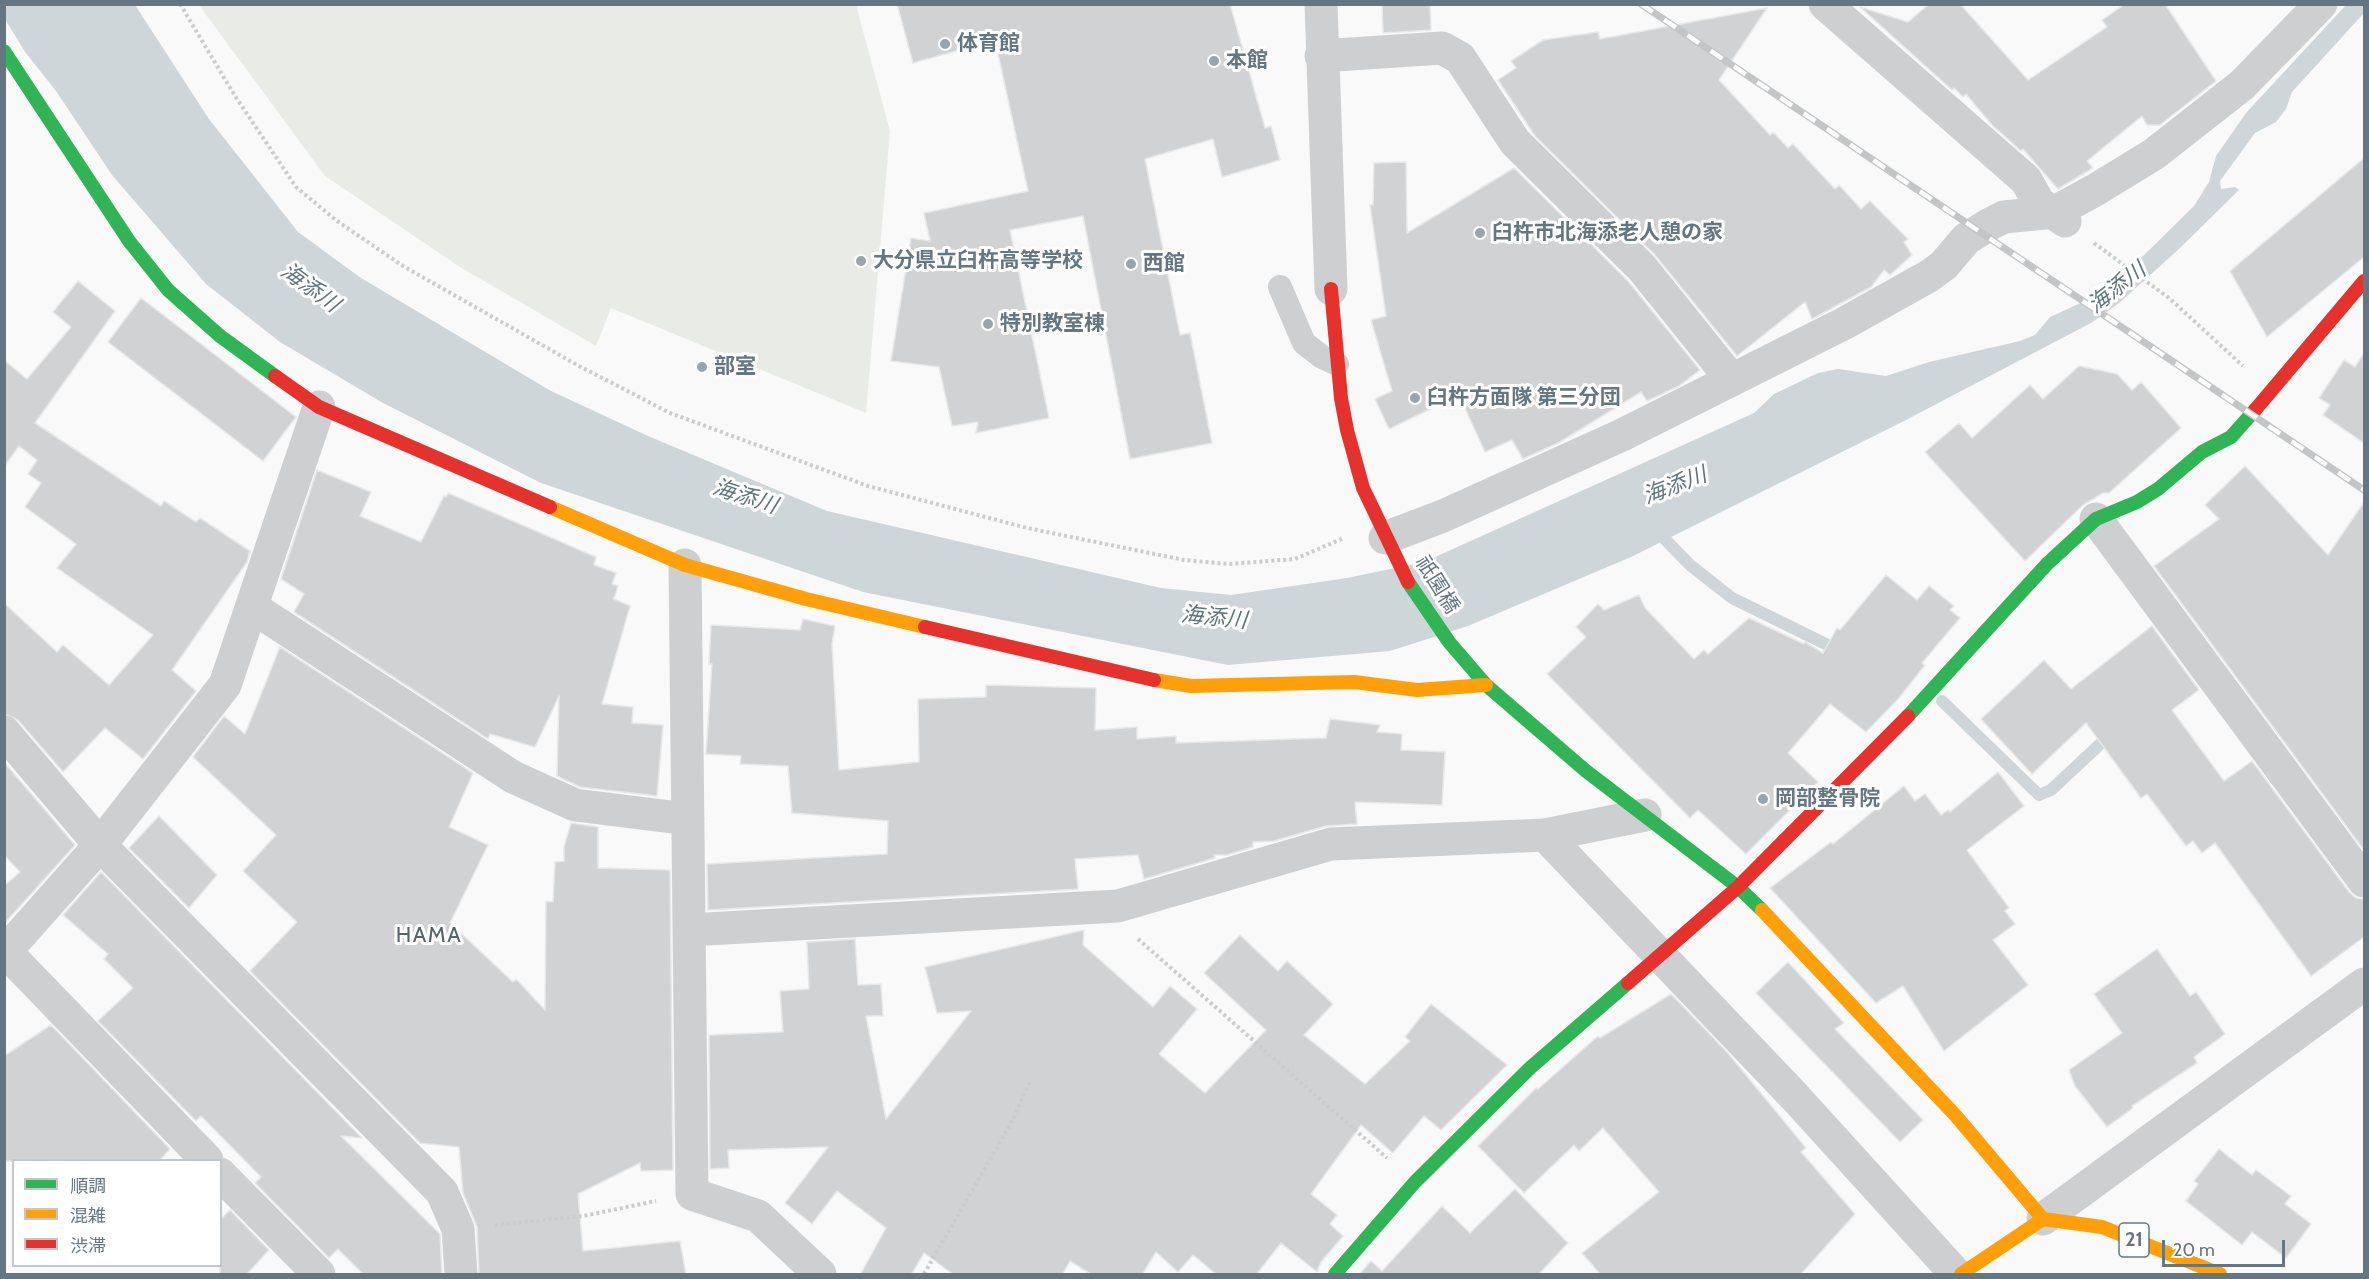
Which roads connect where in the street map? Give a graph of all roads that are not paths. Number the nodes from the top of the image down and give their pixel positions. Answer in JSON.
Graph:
{"nodes":[{"id":1,"x":1320,"y":4,"type":"edge"},
{"id":2,"x":1825,"y":4,"type":"edge"},
{"id":3,"x":2320,"y":4,"type":"edge"},
{"id":4,"x":4,"y":51,"type":"edge"},
{"id":5,"x":1321,"y":56,"type":"junction"},
{"id":6,"x":2063,"y":219,"type":"junction"},
{"id":7,"x":2364,"y":280,"type":"edge"},
{"id":8,"x":1280,"y":287,"type":"dead end"},
{"id":9,"x":1331,"y":289,"type":"joint"},
{"id":10,"x":1337,"y":363,"type":"junction"},
{"id":11,"x":1732,"y":380,"type":"junction"},
{"id":12,"x":319,"y":407,"type":"junction"},
{"id":13,"x":2096,"y":519,"type":"junction"},
{"id":14,"x":1384,"y":538,"type":"junction"},
{"id":15,"x":685,"y":565,"type":"junction"},
{"id":16,"x":252,"y":606,"type":"junction"},
{"id":17,"x":1486,"y":685,"type":"junction"},
{"id":18,"x":4,"y":732,"type":"edge"},
{"id":19,"x":1645,"y":814,"type":"junction"},
{"id":20,"x":688,"y":819,"type":"junction"},
{"id":21,"x":1545,"y":835,"type":"junction"},
{"id":22,"x":100,"y":845,"type":"junction"},
{"id":23,"x":2364,"y":881,"type":"edge"},
{"id":24,"x":1738,"y":887,"type":"junction"},
{"id":25,"x":689,"y":930,"type":"junction"},
{"id":26,"x":5,"y":953,"type":"edge"},
{"id":27,"x":1659,"y":956,"type":"junction"},
{"id":28,"x":2364,"y":984,"type":"edge"},
{"id":29,"x":205,"y":1159,"type":"edge"},
{"id":30,"x":222,"y":1176,"type":"edge"},
{"id":31,"x":2043,"y":1219,"type":"junction"},
{"id":32,"x":319,"y":1275,"type":"edge"},
{"id":33,"x":461,"y":1275,"type":"edge"},
{"id":34,"x":820,"y":1275,"type":"edge"},
{"id":35,"x":1335,"y":1275,"type":"edge"},
{"id":36,"x":1959,"y":1275,"type":"edge"},
{"id":37,"x":2220,"y":1275,"type":"edge"}],
"edges":[{"from":1,"to":5,"type":"street"},
{"from":2,"to":6,"type":"street"},
{"from":3,"to":6,"type":"street"},
{"from":4,"to":12,"type":"street"},
{"from":5,"to":9,"type":"street"},
{"from":5,"to":11,"type":"street"},
{"from":6,"to":11,"type":"street"},
{"from":7,"to":13,"type":"street"},
{"from":8,"to":10,"type":"lane"},
{"from":9,"to":10,"type":"street","name":"祇園橋"},
{"from":10,"to":14,"type":"street","name":"祇園橋"},
{"from":11,"to":14,"type":"street"},
{"from":12,"to":15,"type":"street"},
{"from":12,"to":16,"type":"street"},
{"from":13,"to":23,"type":"street"},
{"from":13,"to":24,"type":"street"},
{"from":14,"to":17,"type":"street","name":"祇園橋"},
{"from":15,"to":17,"type":"street"},
{"from":15,"to":20,"type":"street"},
{"from":16,"to":20,"type":"street"},
{"from":16,"to":22,"type":"street"},
{"from":17,"to":19,"type":"street","name":"祇園橋"},
{"from":18,"to":22,"type":"street"},
{"from":19,"to":21,"type":"street"},
{"from":19,"to":24,"type":"street","name":"祇園橋"},
{"from":20,"to":25,"type":"street"},
{"from":21,"to":25,"type":"street"},
{"from":21,"to":27,"type":"street"},
{"from":22,"to":26,"type":"street"},
{"from":22,"to":33,"type":"street"},
{"from":24,"to":27,"type":"street"},
{"from":24,"to":31,"type":"street","name":"祇園橋"},
{"from":25,"to":34,"type":"street"},
{"from":26,"to":29,"type":"street"},
{"from":27,"to":35,"type":"street"},
{"from":27,"to":36,"type":"street"},
{"from":28,"to":31,"type":"street"},
{"from":30,"to":32,"type":"street"},
{"from":31,"to":36,"type":"street"},
{"from":31,"to":37,"type":"street","number":"21"}]}
